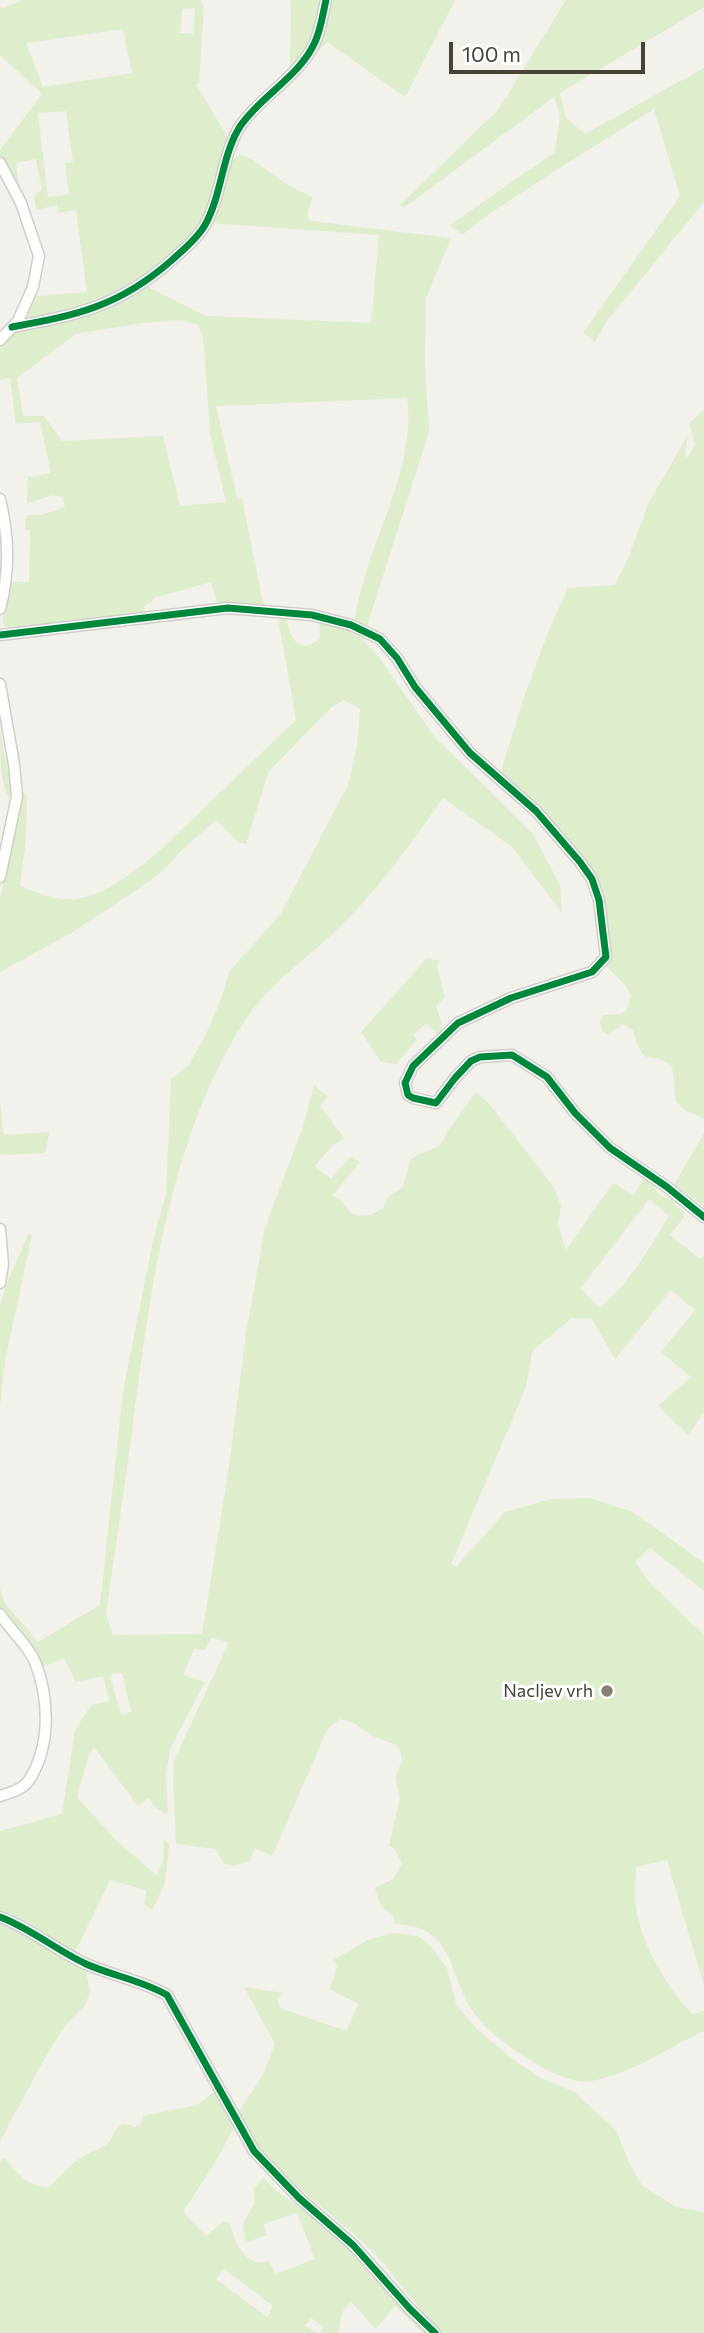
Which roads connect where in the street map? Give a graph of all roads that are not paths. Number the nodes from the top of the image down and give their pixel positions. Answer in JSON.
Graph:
{"nodes":[{"id":1,"x":326,"y":0,"type":"edge"},
{"id":2,"x":0,"y":163,"type":"edge"},
{"id":3,"x":12,"y":327,"type":"junction"},
{"id":4,"x":0,"y":340,"type":"edge"},
{"id":5,"x":0,"y":499,"type":"edge"},
{"id":6,"x":0,"y":609,"type":"edge"},
{"id":7,"x":0,"y":635,"type":"edge"},
{"id":8,"x":0,"y":684,"type":"edge"},
{"id":9,"x":0,"y":877,"type":"edge"},
{"id":10,"x":704,"y":1217,"type":"edge"},
{"id":11,"x":0,"y":1228,"type":"edge"},
{"id":12,"x":0,"y":1283,"type":"edge"},
{"id":13,"x":0,"y":1614,"type":"edge"},
{"id":14,"x":0,"y":1796,"type":"edge"},
{"id":15,"x":0,"y":1917,"type":"edge"},
{"id":16,"x":435,"y":2333,"type":"edge"}],
"edges":[{"from":1,"to":3,"type":"street"},
{"from":2,"to":3,"type":"street"},
{"from":3,"to":4,"type":"street"},
{"from":5,"to":6,"type":"street"},
{"from":7,"to":10,"type":"street"},
{"from":8,"to":9,"type":"street"},
{"from":11,"to":12,"type":"street"},
{"from":13,"to":14,"type":"street"},
{"from":15,"to":16,"type":"street"}]}
